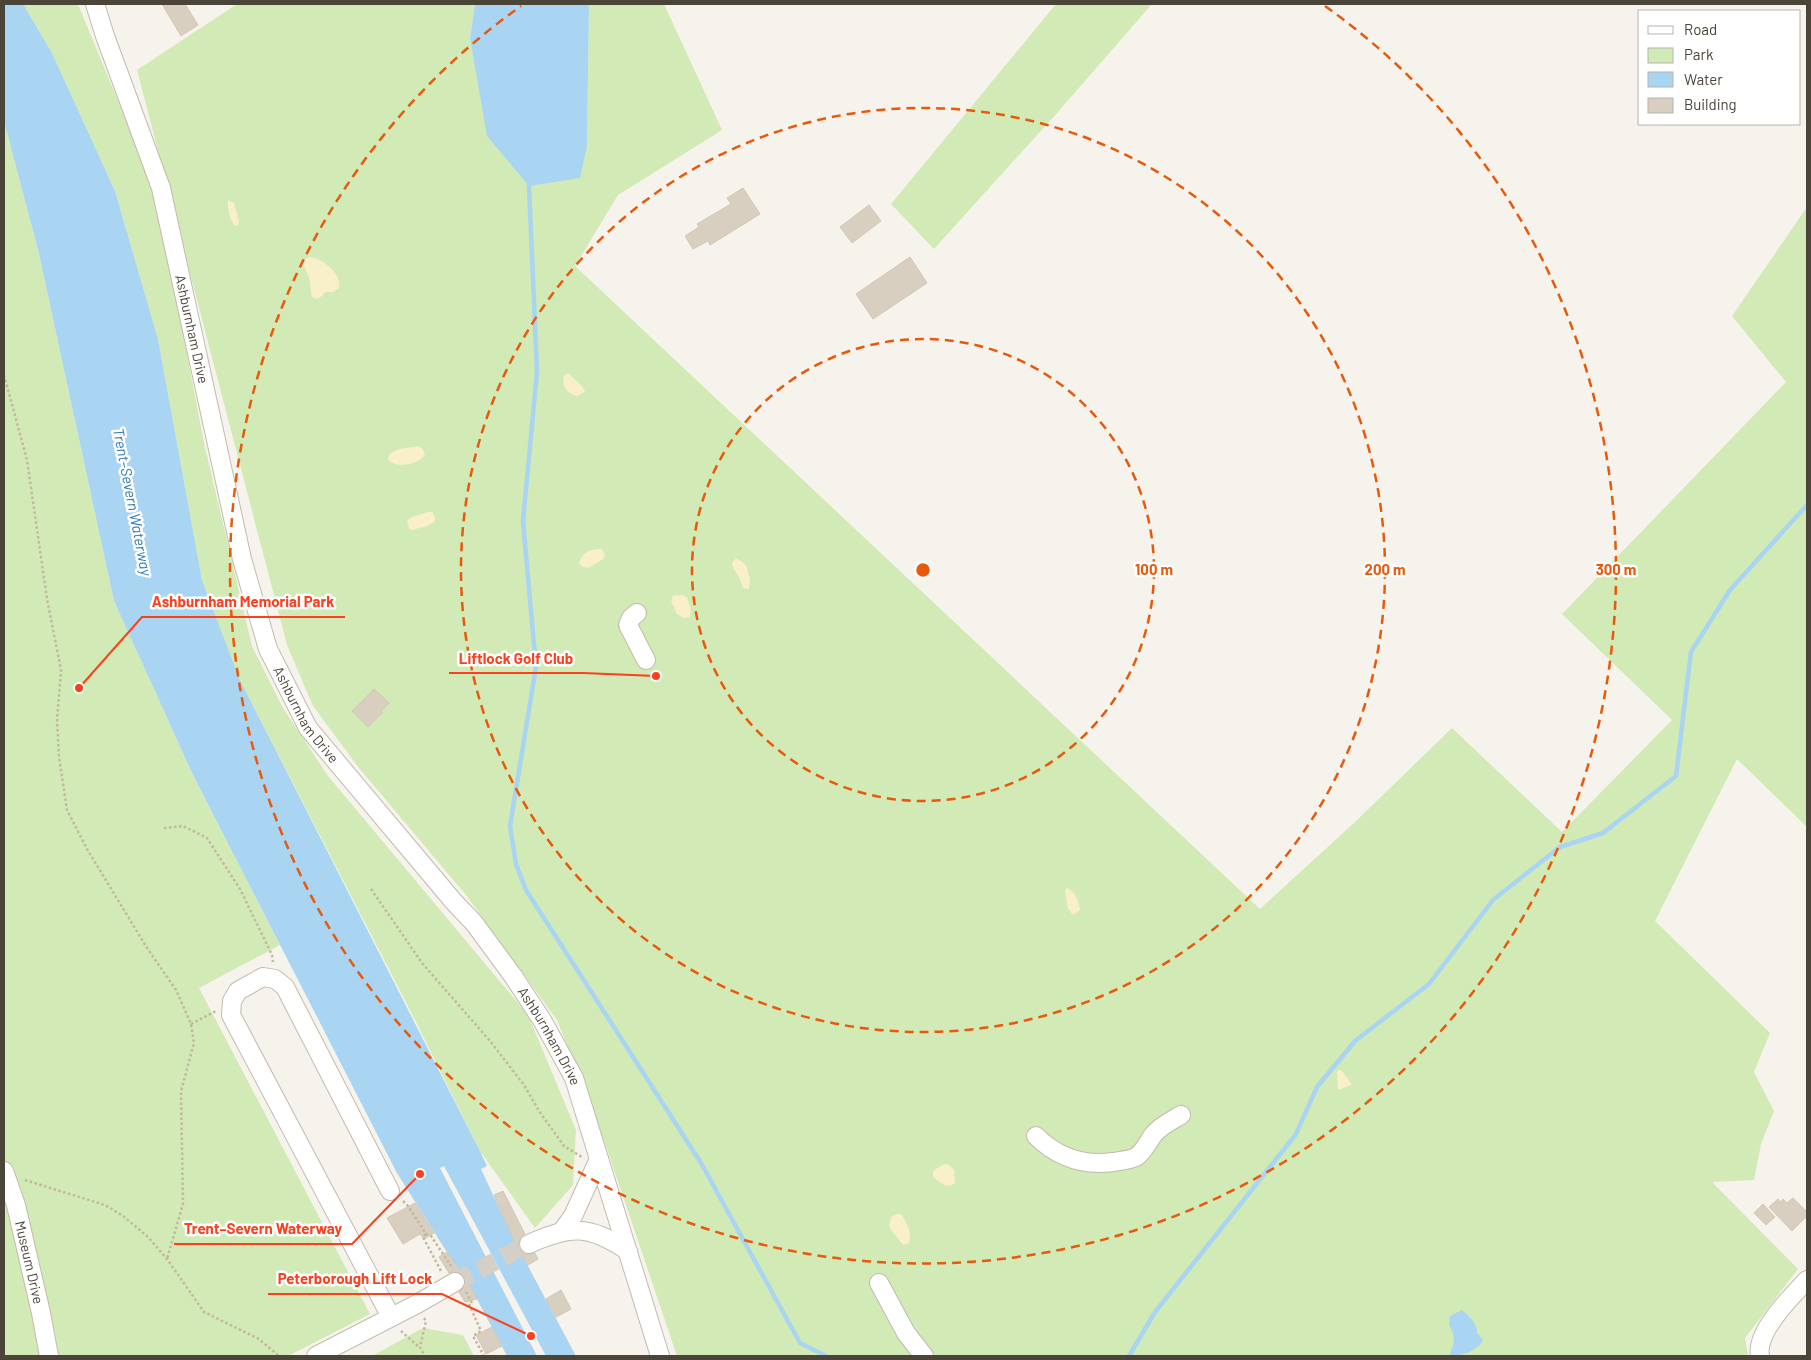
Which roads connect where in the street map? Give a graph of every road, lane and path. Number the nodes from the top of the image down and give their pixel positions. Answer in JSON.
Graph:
{"nodes":[{"id":1,"x":95,"y":4,"type":"edge"},
{"id":2,"x":4,"y":375,"type":"edge"},
{"id":3,"x":638,"y":613,"type":"dead end"},
{"id":4,"x":646,"y":660,"type":"dead end"},
{"id":5,"x":164,"y":828,"type":"dead end"},
{"id":6,"x":371,"y":890,"type":"dead end"},
{"id":7,"x":275,"y":979,"type":"junction"},
{"id":8,"x":232,"y":1001,"type":"junction"},
{"id":9,"x":191,"y":1024,"type":"junction"},
{"id":10,"x":1181,"y":1115,"type":"dead end"},
{"id":11,"x":1036,"y":1136,"type":"dead end"},
{"id":12,"x":597,"y":1162,"type":"junction"},
{"id":13,"x":4,"y":1171,"type":"edge"},
{"id":14,"x":27,"y":1180,"type":"dead end"},
{"id":15,"x":390,"y":1191,"type":"joint"},
{"id":16,"x":562,"y":1230,"type":"junction"},
{"id":17,"x":426,"y":1234,"type":"junction"},
{"id":18,"x":529,"y":1244,"type":"tunnel mouth"},
{"id":19,"x":628,"y":1251,"type":"junction"},
{"id":20,"x":167,"y":1259,"type":"junction"},
{"id":21,"x":453,"y":1278,"type":"junction"},
{"id":22,"x":1807,"y":1280,"type":"edge"},
{"id":23,"x":879,"y":1283,"type":"dead end"},
{"id":24,"x":417,"y":1304,"type":"junction"},
{"id":25,"x":391,"y":1317,"type":"junction"},
{"id":26,"x":420,"y":1347,"type":"junction"},
{"id":27,"x":49,"y":1356,"type":"edge"},
{"id":28,"x":279,"y":1356,"type":"edge"},
{"id":29,"x":316,"y":1356,"type":"edge"},
{"id":30,"x":426,"y":1356,"type":"edge"},
{"id":31,"x":484,"y":1356,"type":"edge"},
{"id":32,"x":660,"y":1356,"type":"edge"},
{"id":33,"x":924,"y":1356,"type":"edge"},
{"id":34,"x":1760,"y":1356,"type":"edge"}],
"edges":[{"from":1,"to":12,"type":"street","name":"Ashburnham Drive"},
{"from":2,"to":9,"type":"path"},
{"from":3,"to":4,"type":"street"},
{"from":5,"to":7,"type":"path"},
{"from":6,"to":12,"type":"path"},
{"from":7,"to":8,"type":"street"},
{"from":7,"to":15,"type":"street"},
{"from":8,"to":9,"type":"path"},
{"from":8,"to":25,"type":"street"},
{"from":9,"to":20,"type":"path"},
{"from":10,"to":11,"type":"street"},
{"from":12,"to":16,"type":"street"},
{"from":12,"to":19,"type":"street","name":"Ashburnham Drive"},
{"from":13,"to":27,"type":"street","name":"Museum Drive"},
{"from":14,"to":20,"type":"path"},
{"from":15,"to":17,"type":"path"},
{"from":16,"to":18,"type":"street"},
{"from":16,"to":19,"type":"street"},
{"from":17,"to":21,"type":"path"},
{"from":17,"to":21,"type":"path"},
{"from":19,"to":32,"type":"street","name":"Ashburnham Drive"},
{"from":20,"to":28,"type":"path"},
{"from":21,"to":24,"type":"street"},
{"from":21,"to":31,"type":"path"},
{"from":22,"to":34,"type":"street"},
{"from":23,"to":33,"type":"street"},
{"from":24,"to":25,"type":"street"},
{"from":24,"to":26,"type":"path"},
{"from":25,"to":26,"type":"path"},
{"from":25,"to":29,"type":"street"},
{"from":26,"to":30,"type":"path"}]}
